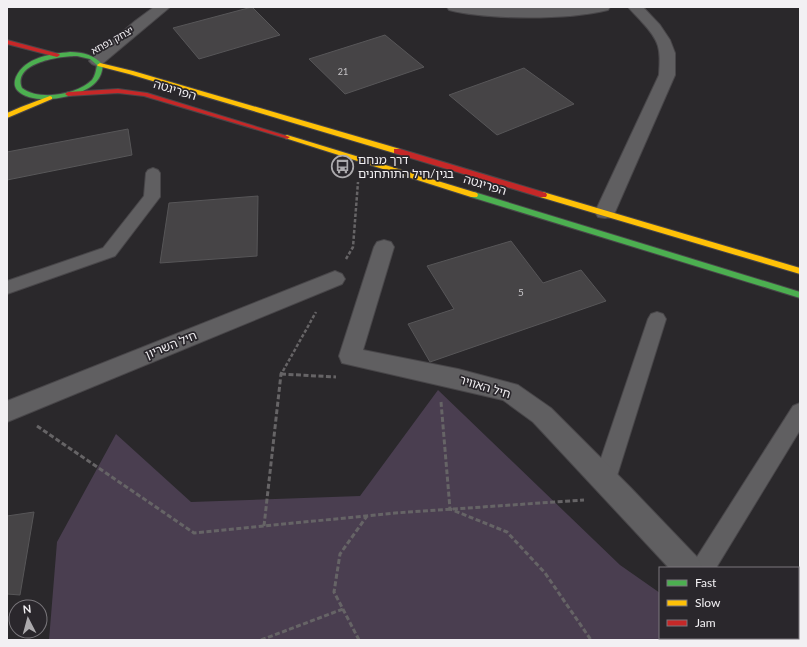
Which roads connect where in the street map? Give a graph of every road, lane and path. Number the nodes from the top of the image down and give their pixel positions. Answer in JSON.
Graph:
{"nodes":[{"id":1,"x":163,"y":7,"type":"edge"},
{"id":2,"x":454,"y":7,"type":"edge"},
{"id":3,"x":603,"y":7,"type":"edge"},
{"id":4,"x":636,"y":7,"type":"edge"},
{"id":5,"x":7,"y":42,"type":"edge"},
{"id":6,"x":57,"y":55,"type":"junction"},
{"id":7,"x":94,"y":60,"type":"junction"},
{"id":8,"x":18,"y":72,"type":"junction"},
{"id":9,"x":7,"y":89,"type":"edge"},
{"id":10,"x":68,"y":94,"type":"junction"},
{"id":11,"x":54,"y":97,"type":"junction"},
{"id":12,"x":7,"y":116,"type":"edge"},
{"id":13,"x":360,"y":160,"type":"junction"},
{"id":14,"x":153,"y":173,"type":"dead end"},
{"id":15,"x":605,"y":212,"type":"junction"},
{"id":16,"x":384,"y":247,"type":"dead end"},
{"id":17,"x":800,"y":271,"type":"edge"},
{"id":18,"x":335,"y":279,"type":"junction"},
{"id":19,"x":7,"y":288,"type":"edge"},
{"id":20,"x":800,"y":295,"type":"edge"},
{"id":21,"x":657,"y":319,"type":"dead end"},
{"id":22,"x":350,"y":356,"type":"junction"},
{"id":23,"x":281,"y":374,"type":"junction"},
{"id":24,"x":438,"y":375,"type":"junction"},
{"id":25,"x":10,"y":410,"type":"edge"},
{"id":26,"x":800,"y":412,"type":"edge"},
{"id":27,"x":605,"y":479,"type":"junction"},
{"id":28,"x":622,"y":497,"type":"junction"},
{"id":29,"x":450,"y":509,"type":"junction"},
{"id":30,"x":367,"y":516,"type":"junction"},
{"id":31,"x":264,"y":526,"type":"junction"},
{"id":32,"x":687,"y":567,"type":"edge"},
{"id":33,"x":704,"y":567,"type":"edge"},
{"id":34,"x":343,"y":609,"type":"junction"},
{"id":35,"x":261,"y":640,"type":"edge"},
{"id":36,"x":359,"y":640,"type":"edge"},
{"id":37,"x":591,"y":640,"type":"edge"}],
"edges":[{"from":1,"to":7,"type":"street","name":"יצחק נפחא"},
{"from":2,"to":3,"type":"street"},
{"from":4,"to":15,"type":"street"},
{"from":5,"to":6,"type":"street"},
{"from":6,"to":7,"type":"street","name":"הפריגטה"},
{"from":6,"to":8,"type":"street"},
{"from":7,"to":10,"type":"street"},
{"from":7,"to":15,"type":"street","name":"הפריגטה"},
{"from":8,"to":9,"type":"street"},
{"from":8,"to":11,"type":"street"},
{"from":10,"to":11,"type":"street"},
{"from":10,"to":13,"type":"street","name":"הפריגטה"},
{"from":11,"to":12,"type":"street"},
{"from":13,"to":18,"type":"path"},
{"from":13,"to":20,"type":"street","name":"הפריגטה"},
{"from":14,"to":19,"type":"lane"},
{"from":15,"to":17,"type":"street","name":"הפריגטה"},
{"from":16,"to":22,"type":"street"},
{"from":18,"to":23,"type":"path"},
{"from":18,"to":25,"type":"street","name":"חיל השריון"},
{"from":21,"to":27,"type":"lane"},
{"from":22,"to":23,"type":"path"},
{"from":22,"to":24,"type":"street","name":"חיל האוויר"},
{"from":23,"to":31,"type":"path"},
{"from":24,"to":27,"type":"street","name":"חיל האוויר"},
{"from":24,"to":29,"type":"path"},
{"from":25,"to":31,"type":"path"},
{"from":26,"to":33,"type":"lane"},
{"from":27,"to":28,"type":"street","name":"חיל האוויר"},
{"from":28,"to":29,"type":"path"},
{"from":28,"to":32,"type":"street","name":"חיל האוויר"},
{"from":29,"to":30,"type":"path"},
{"from":29,"to":37,"type":"path"},
{"from":30,"to":31,"type":"path"},
{"from":30,"to":34,"type":"path"},
{"from":34,"to":35,"type":"path"},
{"from":34,"to":36,"type":"path"}]}
